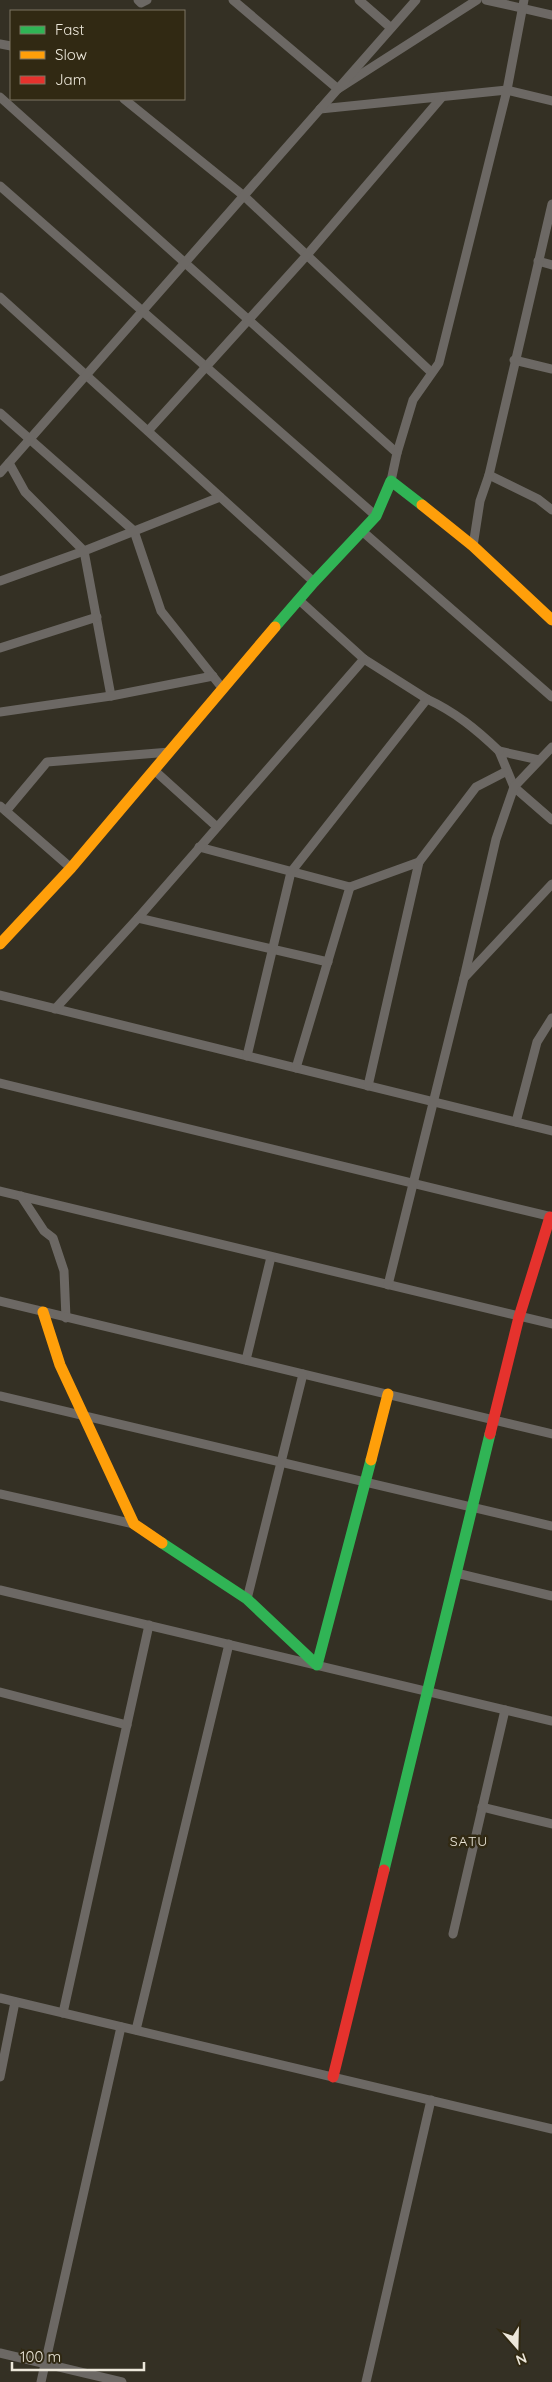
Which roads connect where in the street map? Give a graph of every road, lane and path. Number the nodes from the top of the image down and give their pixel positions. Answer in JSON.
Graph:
{"nodes":[{"id":1,"x":138,"y":0,"type":"edge"},
{"id":2,"x":147,"y":0,"type":"edge"},
{"id":3,"x":233,"y":0,"type":"edge"},
{"id":4,"x":359,"y":0,"type":"edge"},
{"id":5,"x":416,"y":0,"type":"edge"},
{"id":6,"x":477,"y":0,"type":"edge"},
{"id":7,"x":486,"y":0,"type":"edge"},
{"id":8,"x":523,"y":4,"type":"edge"},
{"id":9,"x":552,"y":15,"type":"edge"},
{"id":10,"x":391,"y":28,"type":"junction"},
{"id":11,"x":338,"y":89,"type":"junction"},
{"id":12,"x":507,"y":90,"type":"junction"},
{"id":13,"x":442,"y":96,"type":"junction"},
{"id":14,"x":0,"y":97,"type":"edge"},
{"id":15,"x":125,"y":100,"type":"edge"},
{"id":16,"x":552,"y":101,"type":"edge"},
{"id":17,"x":320,"y":109,"type":"junction"},
{"id":18,"x":0,"y":186,"type":"edge"},
{"id":19,"x":244,"y":196,"type":"junction"},
{"id":20,"x":552,"y":204,"type":"edge"},
{"id":21,"x":307,"y":254,"type":"junction"},
{"id":22,"x":538,"y":261,"type":"junction"},
{"id":23,"x":185,"y":262,"type":"junction"},
{"id":24,"x":552,"y":265,"type":"edge"},
{"id":25,"x":0,"y":297,"type":"edge"},
{"id":26,"x":142,"y":311,"type":"junction"},
{"id":27,"x":249,"y":319,"type":"junction"},
{"id":28,"x":514,"y":360,"type":"junction"},
{"id":29,"x":206,"y":366,"type":"junction"},
{"id":30,"x":552,"y":369,"type":"edge"},
{"id":31,"x":431,"y":372,"type":"junction"},
{"id":32,"x":86,"y":375,"type":"junction"},
{"id":33,"x":0,"y":413,"type":"edge"},
{"id":34,"x":148,"y":431,"type":"junction"},
{"id":35,"x":30,"y":440,"type":"junction"},
{"id":36,"x":397,"y":453,"type":"junction"},
{"id":37,"x":9,"y":463,"type":"junction"},
{"id":38,"x":0,"y":473,"type":"edge"},
{"id":39,"x":489,"y":475,"type":"junction"},
{"id":40,"x":391,"y":481,"type":"junction"},
{"id":41,"x":220,"y":497,"type":"junction"},
{"id":42,"x":552,"y":510,"type":"edge"},
{"id":43,"x":376,"y":516,"type":"junction"},
{"id":44,"x":134,"y":531,"type":"junction"},
{"id":45,"x":362,"y":531,"type":"junction"},
{"id":46,"x":473,"y":546,"type":"junction"},
{"id":47,"x":84,"y":551,"type":"junction"},
{"id":48,"x":0,"y":581,"type":"edge"},
{"id":49,"x":314,"y":582,"type":"junction"},
{"id":50,"x":299,"y":600,"type":"junction"},
{"id":51,"x":97,"y":616,"type":"junction"},
{"id":52,"x":552,"y":620,"type":"edge"},
{"id":53,"x":0,"y":648,"type":"edge"},
{"id":54,"x":364,"y":659,"type":"junction"},
{"id":55,"x":213,"y":676,"type":"junction"},
{"id":56,"x":224,"y":689,"type":"junction"},
{"id":57,"x":112,"y":696,"type":"junction"},
{"id":58,"x":552,"y":697,"type":"edge"},
{"id":59,"x":426,"y":699,"type":"junction"},
{"id":60,"x":0,"y":712,"type":"edge"},
{"id":61,"x":499,"y":751,"type":"junction"},
{"id":62,"x":550,"y":751,"type":"edge"},
{"id":63,"x":170,"y":752,"type":"junction"},
{"id":64,"x":540,"y":760,"type":"junction"},
{"id":65,"x":154,"y":770,"type":"junction"},
{"id":66,"x":507,"y":771,"type":"junction"},
{"id":67,"x":514,"y":786,"type":"junction"},
{"id":68,"x":3,"y":809,"type":"edge"},
{"id":69,"x":552,"y":820,"type":"edge"},
{"id":70,"x":217,"y":827,"type":"junction"},
{"id":71,"x":200,"y":847,"type":"junction"},
{"id":72,"x":419,"y":862,"type":"junction"},
{"id":73,"x":71,"y":868,"type":"junction"},
{"id":74,"x":291,"y":872,"type":"junction"},
{"id":75,"x":552,"y":884,"type":"edge"},
{"id":76,"x":350,"y":887,"type":"junction"},
{"id":77,"x":138,"y":918,"type":"junction"},
{"id":78,"x":0,"y":944,"type":"edge"},
{"id":79,"x":273,"y":949,"type":"junction"},
{"id":80,"x":328,"y":962,"type":"junction"},
{"id":81,"x":464,"y":978,"type":"junction"},
{"id":82,"x":0,"y":995,"type":"edge"},
{"id":83,"x":55,"y":1009,"type":"junction"},
{"id":84,"x":552,"y":1018,"type":"edge"},
{"id":85,"x":247,"y":1056,"type":"junction"},
{"id":86,"x":296,"y":1068,"type":"junction"},
{"id":87,"x":0,"y":1083,"type":"edge"},
{"id":88,"x":368,"y":1086,"type":"junction"},
{"id":89,"x":433,"y":1102,"type":"junction"},
{"id":90,"x":516,"y":1122,"type":"junction"},
{"id":91,"x":552,"y":1131,"type":"edge"},
{"id":92,"x":413,"y":1183,"type":"junction"},
{"id":93,"x":0,"y":1191,"type":"edge"},
{"id":94,"x":21,"y":1196,"type":"junction"},
{"id":95,"x":551,"y":1217,"type":"edge"},
{"id":96,"x":271,"y":1257,"type":"junction"},
{"id":97,"x":388,"y":1285,"type":"junction"},
{"id":98,"x":0,"y":1302,"type":"edge"},
{"id":99,"x":43,"y":1312,"type":"junction"},
{"id":100,"x":519,"y":1317,"type":"junction"},
{"id":101,"x":66,"y":1318,"type":"junction"},
{"id":102,"x":552,"y":1324,"type":"edge"},
{"id":103,"x":246,"y":1360,"type":"junction"},
{"id":104,"x":303,"y":1374,"type":"junction"},
{"id":105,"x":388,"y":1394,"type":"junction"},
{"id":106,"x":0,"y":1396,"type":"edge"},
{"id":107,"x":86,"y":1416,"type":"junction"},
{"id":108,"x":494,"y":1420,"type":"junction"},
{"id":109,"x":552,"y":1434,"type":"edge"},
{"id":110,"x":281,"y":1462,"type":"junction"},
{"id":111,"x":365,"y":1482,"type":"junction"},
{"id":112,"x":0,"y":1494,"type":"edge"},
{"id":113,"x":472,"y":1508,"type":"junction"},
{"id":114,"x":134,"y":1524,"type":"junction"},
{"id":115,"x":552,"y":1526,"type":"edge"},
{"id":116,"x":456,"y":1574,"type":"junction"},
{"id":117,"x":0,"y":1590,"type":"edge"},
{"id":118,"x":552,"y":1596,"type":"edge"},
{"id":119,"x":247,"y":1599,"type":"junction"},
{"id":120,"x":149,"y":1625,"type":"junction"},
{"id":121,"x":229,"y":1644,"type":"junction"},
{"id":122,"x":317,"y":1665,"type":"junction"},
{"id":123,"x":427,"y":1691,"type":"junction"},
{"id":124,"x":0,"y":1692,"type":"edge"},
{"id":125,"x":505,"y":1710,"type":"junction"},
{"id":126,"x":552,"y":1721,"type":"edge"},
{"id":127,"x":127,"y":1725,"type":"junction"},
{"id":128,"x":482,"y":1807,"type":"junction"},
{"id":129,"x":552,"y":1824,"type":"edge"},
{"id":130,"x":453,"y":1934,"type":"dead end"},
{"id":131,"x":0,"y":1998,"type":"edge"},
{"id":132,"x":16,"y":2002,"type":"junction"},
{"id":133,"x":63,"y":2013,"type":"junction"},
{"id":134,"x":122,"y":2027,"type":"junction"},
{"id":135,"x":136,"y":2030,"type":"junction"},
{"id":136,"x":4,"y":2043,"type":"edge"},
{"id":137,"x":0,"y":2077,"type":"edge"},
{"id":138,"x":333,"y":2077,"type":"junction"},
{"id":139,"x":432,"y":2100,"type":"junction"},
{"id":140,"x":552,"y":2129,"type":"edge"},
{"id":141,"x":0,"y":2353,"type":"edge"},
{"id":142,"x":46,"y":2364,"type":"junction"},
{"id":143,"x":41,"y":2382,"type":"edge"},
{"id":144,"x":122,"y":2382,"type":"edge"},
{"id":145,"x":366,"y":2382,"type":"edge"}],
"edges":[{"from":1,"to":2,"type":"street"},
{"from":3,"to":11,"type":"street"},
{"from":4,"to":10,"type":"street"},
{"from":5,"to":10,"type":"street"},
{"from":6,"to":11,"type":"street"},
{"from":7,"to":8,"type":"street"},
{"from":8,"to":9,"type":"street"},
{"from":8,"to":12,"type":"street"},
{"from":10,"to":11,"type":"street"},
{"from":11,"to":17,"type":"street"},
{"from":12,"to":13,"type":"street"},
{"from":12,"to":16,"type":"street"},
{"from":12,"to":31,"type":"street"},
{"from":13,"to":17,"type":"street"},
{"from":13,"to":21,"type":"street"},
{"from":14,"to":23,"type":"street"},
{"from":15,"to":19,"type":"street"},
{"from":17,"to":19,"type":"street"},
{"from":18,"to":26,"type":"street"},
{"from":19,"to":21,"type":"street"},
{"from":19,"to":23,"type":"street"},
{"from":20,"to":22,"type":"street"},
{"from":21,"to":27,"type":"street"},
{"from":21,"to":31,"type":"street"},
{"from":22,"to":24,"type":"street"},
{"from":22,"to":28,"type":"street"},
{"from":23,"to":26,"type":"street"},
{"from":23,"to":27,"type":"street"},
{"from":25,"to":32,"type":"street"},
{"from":26,"to":29,"type":"street"},
{"from":26,"to":32,"type":"street"},
{"from":27,"to":29,"type":"street"},
{"from":27,"to":36,"type":"street"},
{"from":28,"to":30,"type":"street"},
{"from":28,"to":39,"type":"street"},
{"from":29,"to":34,"type":"street"},
{"from":29,"to":43,"type":"street"},
{"from":31,"to":36,"type":"street"},
{"from":32,"to":34,"type":"street"},
{"from":32,"to":35,"type":"street"},
{"from":33,"to":35,"type":"street"},
{"from":34,"to":41,"type":"street"},
{"from":35,"to":37,"type":"street"},
{"from":35,"to":44,"type":"street"},
{"from":36,"to":40,"type":"street"},
{"from":37,"to":38,"type":"street"},
{"from":37,"to":47,"type":"street"},
{"from":39,"to":42,"type":"street"},
{"from":39,"to":46,"type":"street"},
{"from":40,"to":43,"type":"street"},
{"from":40,"to":46,"type":"street"},
{"from":41,"to":44,"type":"street"},
{"from":41,"to":49,"type":"street"},
{"from":43,"to":45,"type":"street"},
{"from":44,"to":47,"type":"street"},
{"from":44,"to":55,"type":"street"},
{"from":45,"to":49,"type":"street"},
{"from":45,"to":58,"type":"street"},
{"from":46,"to":52,"type":"street"},
{"from":47,"to":48,"type":"street"},
{"from":47,"to":51,"type":"street"},
{"from":49,"to":50,"type":"street"},
{"from":50,"to":54,"type":"street"},
{"from":50,"to":56,"type":"street"},
{"from":51,"to":53,"type":"street"},
{"from":51,"to":57,"type":"street"},
{"from":54,"to":59,"type":"street"},
{"from":54,"to":70,"type":"street"},
{"from":55,"to":56,"type":"street"},
{"from":55,"to":57,"type":"street"},
{"from":56,"to":63,"type":"street"},
{"from":57,"to":60,"type":"street"},
{"from":59,"to":61,"type":"street"},
{"from":59,"to":74,"type":"street"},
{"from":61,"to":64,"type":"street"},
{"from":61,"to":66,"type":"street"},
{"from":62,"to":64,"type":"street"},
{"from":63,"to":65,"type":"street"},
{"from":63,"to":68,"type":"street"},
{"from":64,"to":67,"type":"street"},
{"from":65,"to":70,"type":"street"},
{"from":65,"to":73,"type":"street"},
{"from":66,"to":67,"type":"street"},
{"from":66,"to":72,"type":"street"},
{"from":67,"to":69,"type":"street"},
{"from":67,"to":81,"type":"street"},
{"from":68,"to":73,"type":"street"},
{"from":70,"to":71,"type":"street"},
{"from":71,"to":74,"type":"street"},
{"from":71,"to":77,"type":"street"},
{"from":72,"to":76,"type":"street"},
{"from":72,"to":88,"type":"street"},
{"from":73,"to":78,"type":"street"},
{"from":74,"to":76,"type":"street"},
{"from":74,"to":79,"type":"street"},
{"from":75,"to":81,"type":"street"},
{"from":76,"to":80,"type":"street"},
{"from":77,"to":79,"type":"street"},
{"from":77,"to":83,"type":"street"},
{"from":79,"to":80,"type":"street"},
{"from":79,"to":85,"type":"street"},
{"from":80,"to":86,"type":"street"},
{"from":81,"to":89,"type":"street"},
{"from":82,"to":83,"type":"street"},
{"from":83,"to":85,"type":"street"},
{"from":84,"to":90,"type":"street"},
{"from":85,"to":86,"type":"street"},
{"from":86,"to":88,"type":"street"},
{"from":87,"to":92,"type":"street"},
{"from":88,"to":89,"type":"street"},
{"from":89,"to":90,"type":"street"},
{"from":89,"to":92,"type":"street"},
{"from":90,"to":91,"type":"street"},
{"from":92,"to":95,"type":"street"},
{"from":92,"to":97,"type":"street"},
{"from":93,"to":94,"type":"street"},
{"from":94,"to":96,"type":"street"},
{"from":94,"to":101,"type":"street"},
{"from":95,"to":100,"type":"street"},
{"from":96,"to":97,"type":"street"},
{"from":96,"to":103,"type":"street"},
{"from":97,"to":100,"type":"street"},
{"from":98,"to":99,"type":"street"},
{"from":99,"to":101,"type":"street"},
{"from":99,"to":107,"type":"street"},
{"from":100,"to":102,"type":"street"},
{"from":100,"to":108,"type":"street"},
{"from":101,"to":103,"type":"street"},
{"from":103,"to":104,"type":"street"},
{"from":104,"to":105,"type":"street"},
{"from":104,"to":110,"type":"street"},
{"from":105,"to":108,"type":"street"},
{"from":105,"to":111,"type":"street"},
{"from":106,"to":107,"type":"street"},
{"from":107,"to":110,"type":"street"},
{"from":107,"to":114,"type":"street"},
{"from":108,"to":109,"type":"street"},
{"from":108,"to":113,"type":"street"},
{"from":110,"to":111,"type":"street"},
{"from":110,"to":119,"type":"street"},
{"from":111,"to":113,"type":"street"},
{"from":111,"to":122,"type":"street"},
{"from":112,"to":114,"type":"street"},
{"from":113,"to":115,"type":"street"},
{"from":113,"to":116,"type":"street"},
{"from":114,"to":119,"type":"street"},
{"from":116,"to":118,"type":"street"},
{"from":116,"to":123,"type":"street"},
{"from":117,"to":120,"type":"street"},
{"from":119,"to":122,"type":"street"},
{"from":120,"to":121,"type":"street"},
{"from":120,"to":127,"type":"street"},
{"from":121,"to":122,"type":"street"},
{"from":121,"to":135,"type":"street"},
{"from":122,"to":123,"type":"street"},
{"from":123,"to":125,"type":"street"},
{"from":123,"to":138,"type":"street"},
{"from":124,"to":127,"type":"street"},
{"from":125,"to":126,"type":"street"},
{"from":125,"to":128,"type":"street"},
{"from":127,"to":133,"type":"street"},
{"from":128,"to":129,"type":"street"},
{"from":128,"to":130,"type":"street"},
{"from":131,"to":132,"type":"street"},
{"from":132,"to":133,"type":"street"},
{"from":132,"to":136,"type":"street"},
{"from":133,"to":134,"type":"street"},
{"from":134,"to":135,"type":"street"},
{"from":134,"to":142,"type":"street"},
{"from":135,"to":138,"type":"street"},
{"from":136,"to":137,"type":"street"},
{"from":138,"to":139,"type":"street"},
{"from":139,"to":140,"type":"street"},
{"from":139,"to":145,"type":"street"},
{"from":141,"to":142,"type":"street"},
{"from":142,"to":143,"type":"street"},
{"from":142,"to":144,"type":"street"}]}
